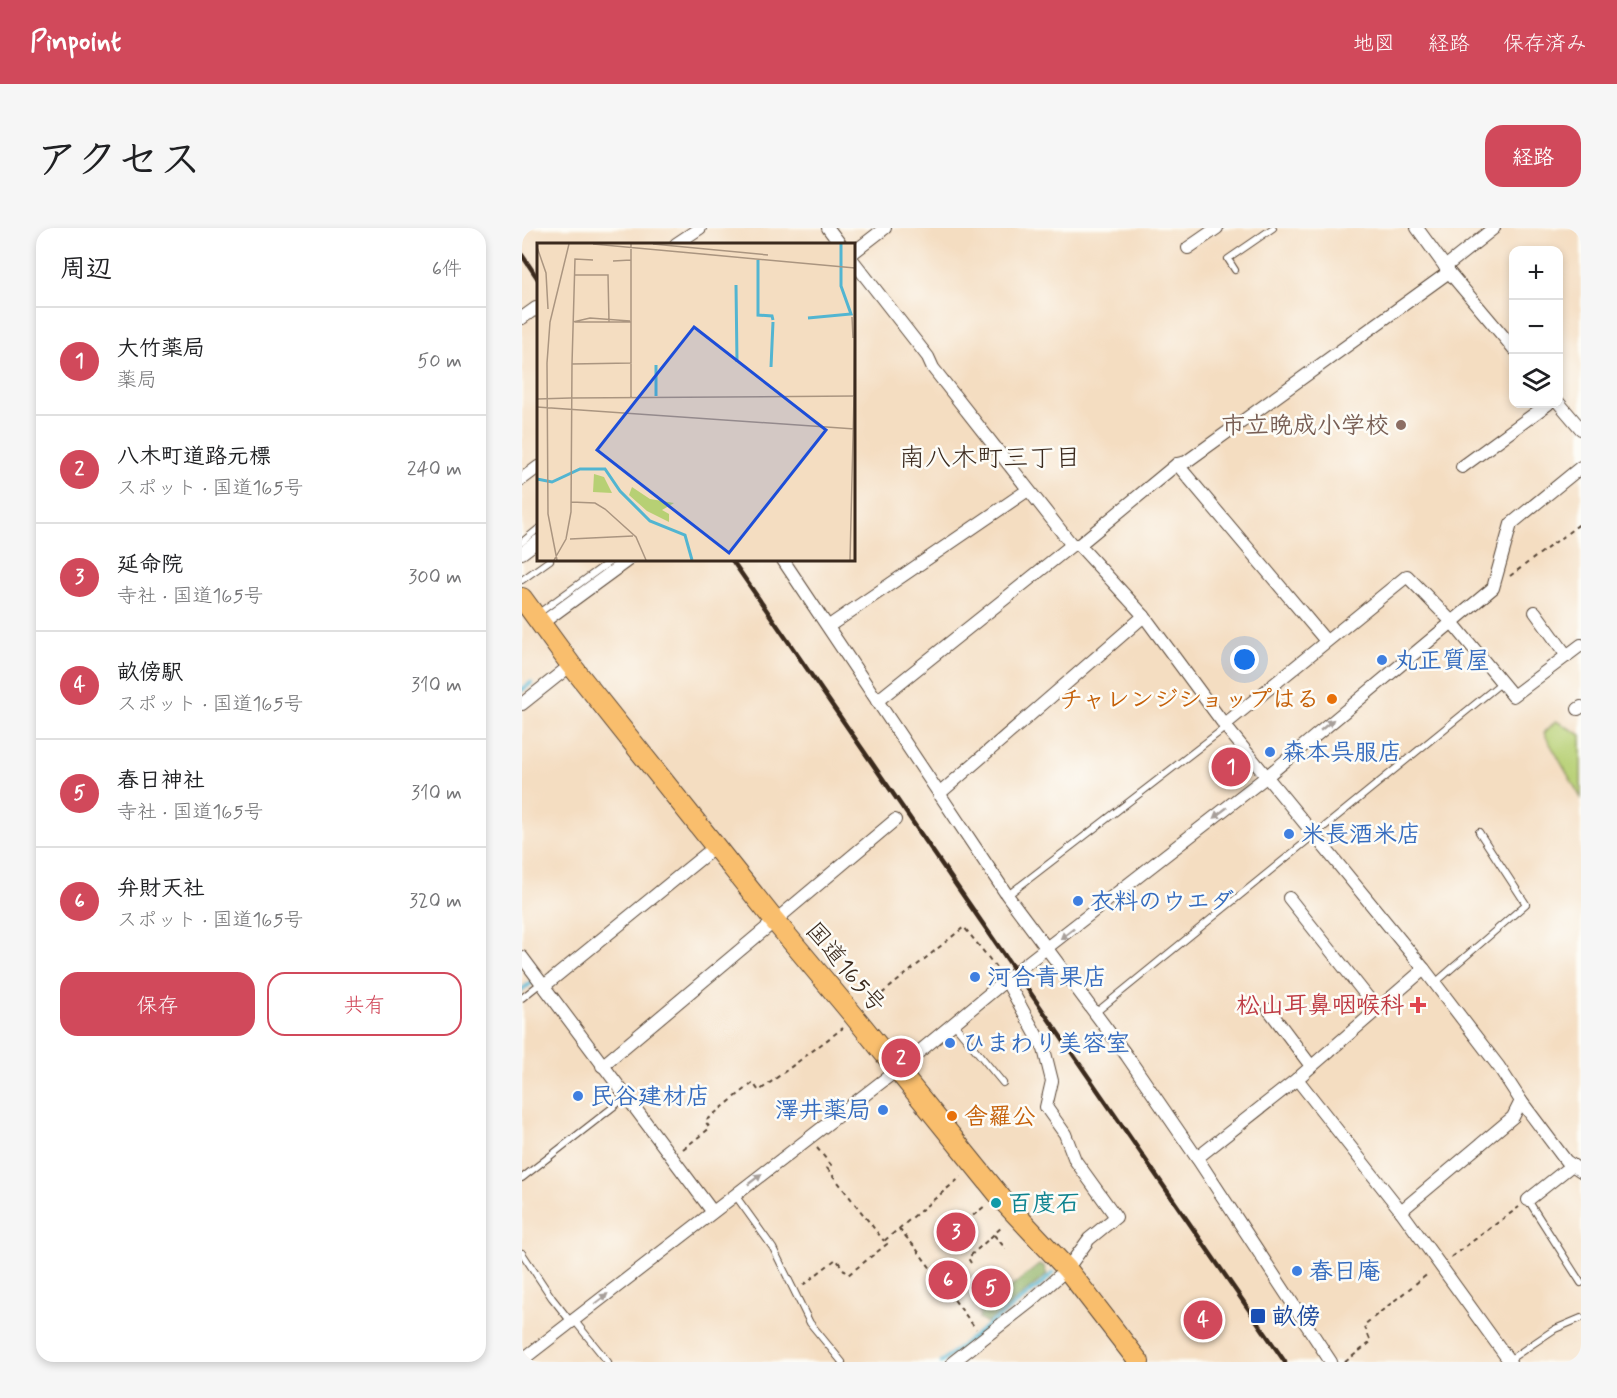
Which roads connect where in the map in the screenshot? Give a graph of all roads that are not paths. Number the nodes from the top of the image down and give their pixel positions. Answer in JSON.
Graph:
{"nodes":[{"id":1,"x":700,"y":228,"type":"edge"},
{"id":2,"x":828,"y":228,"type":"edge"},
{"id":3,"x":885,"y":228,"type":"edge"},
{"id":4,"x":1217,"y":228,"type":"edge"},
{"id":5,"x":1273,"y":228,"type":"edge"},
{"id":6,"x":1417,"y":228,"type":"edge"},
{"id":7,"x":1494,"y":228,"type":"edge"},
{"id":8,"x":678,"y":243,"type":"edge"},
{"id":9,"x":839,"y":243,"type":"edge"},
{"id":10,"x":1188,"y":248,"type":"dead end"},
{"id":11,"x":855,"y":251,"type":"edge"},
{"id":12,"x":855,"y":263,"type":"edge"},
{"id":13,"x":1447,"y":269,"type":"junction"},
{"id":14,"x":1235,"y":270,"type":"dead end"},
{"id":15,"x":537,"y":309,"type":"edge"},
{"id":16,"x":522,"y":318,"type":"edge"},
{"id":17,"x":1509,"y":343,"type":"edge"},
{"id":18,"x":1542,"y":408,"type":"edge"},
{"id":19,"x":1563,"y":408,"type":"edge"},
{"id":20,"x":1581,"y":429,"type":"edge"},
{"id":21,"x":1177,"y":464,"type":"junction"},
{"id":22,"x":1461,"y":467,"type":"dead end"},
{"id":23,"x":1581,"y":467,"type":"edge"},
{"id":24,"x":537,"y":468,"type":"edge"},
{"id":25,"x":522,"y":479,"type":"edge"},
{"id":26,"x":1029,"y":490,"type":"junction"},
{"id":27,"x":537,"y":530,"type":"edge"},
{"id":28,"x":522,"y":542,"type":"edge"},
{"id":29,"x":537,"y":542,"type":"edge"},
{"id":30,"x":1076,"y":545,"type":"junction"},
{"id":31,"x":522,"y":553,"type":"edge"},
{"id":32,"x":549,"y":561,"type":"edge"},
{"id":33,"x":611,"y":561,"type":"edge"},
{"id":34,"x":626,"y":561,"type":"edge"},
{"id":35,"x":784,"y":561,"type":"edge"},
{"id":36,"x":522,"y":580,"type":"edge"},
{"id":37,"x":522,"y":598,"type":"edge"},
{"id":38,"x":1535,"y":612,"type":"dead end"},
{"id":39,"x":1144,"y":616,"type":"junction"},
{"id":40,"x":539,"y":619,"type":"junction"},
{"id":41,"x":1451,"y":621,"type":"junction"},
{"id":42,"x":829,"y":626,"type":"junction"},
{"id":43,"x":1326,"y":641,"type":"junction"},
{"id":44,"x":1581,"y":645,"type":"edge"},
{"id":45,"x":1567,"y":656,"type":"junction"},
{"id":46,"x":571,"y":665,"type":"junction"},
{"id":47,"x":1501,"y":683,"type":"junction"},
{"id":48,"x":877,"y":701,"type":"junction"},
{"id":49,"x":522,"y":704,"type":"edge"},
{"id":50,"x":1225,"y":726,"type":"junction"},
{"id":51,"x":1266,"y":777,"type":"junction"},
{"id":52,"x":939,"y":794,"type":"junction"},
{"id":53,"x":895,"y":820,"type":"dead end"},
{"id":54,"x":1479,"y":832,"type":"dead end"},
{"id":55,"x":1314,"y":835,"type":"junction"},
{"id":56,"x":716,"y":846,"type":"junction"},
{"id":57,"x":1007,"y":896,"type":"junction"},
{"id":58,"x":1289,"y":898,"type":"dead end"},
{"id":59,"x":774,"y":920,"type":"junction"},
{"id":60,"x":1047,"y":949,"type":"junction"},
{"id":61,"x":522,"y":957,"type":"edge"},
{"id":62,"x":1424,"y":969,"type":"junction"},
{"id":63,"x":1006,"y":980,"type":"junction"},
{"id":64,"x":1435,"y":983,"type":"junction"},
{"id":65,"x":543,"y":984,"type":"junction"},
{"id":66,"x":522,"y":998,"type":"edge"},
{"id":67,"x":1377,"y":1009,"type":"junction"},
{"id":68,"x":1269,"y":1010,"type":"dead end"},
{"id":69,"x":1094,"y":1014,"type":"junction"},
{"id":70,"x":954,"y":1023,"type":"junction"},
{"id":71,"x":602,"y":1066,"type":"junction"},
{"id":72,"x":1311,"y":1066,"type":"junction"},
{"id":73,"x":897,"y":1070,"type":"junction"},
{"id":74,"x":1297,"y":1078,"type":"junction"},
{"id":75,"x":1003,"y":1083,"type":"dead end"},
{"id":76,"x":626,"y":1097,"type":"junction"},
{"id":77,"x":1521,"y":1101,"type":"junction"},
{"id":78,"x":1197,"y":1158,"type":"junction"},
{"id":79,"x":1576,"y":1168,"type":"edge"},
{"id":80,"x":522,"y":1178,"type":"edge"},
{"id":81,"x":735,"y":1195,"type":"junction"},
{"id":82,"x":1528,"y":1200,"type":"joint"},
{"id":83,"x":1401,"y":1210,"type":"junction"},
{"id":84,"x":712,"y":1212,"type":"junction"},
{"id":85,"x":522,"y":1253,"type":"edge"},
{"id":86,"x":1067,"y":1269,"type":"junction"},
{"id":87,"x":1581,"y":1283,"type":"edge"},
{"id":88,"x":1581,"y":1318,"type":"edge"},
{"id":89,"x":572,"y":1321,"type":"junction"},
{"id":90,"x":522,"y":1360,"type":"edge"},
{"id":91,"x":1510,"y":1361,"type":"edge"},
{"id":92,"x":608,"y":1362,"type":"edge"},
{"id":93,"x":842,"y":1362,"type":"edge"},
{"id":94,"x":954,"y":1362,"type":"edge"},
{"id":95,"x":1139,"y":1362,"type":"edge"},
{"id":96,"x":1331,"y":1362,"type":"edge"}],
"edges":[{"from":1,"to":8,"type":"street"},
{"from":2,"to":9,"type":"street"},
{"from":3,"to":11,"type":"street"},
{"from":4,"to":10,"type":"street"},
{"from":5,"to":14,"type":"lane"},
{"from":6,"to":13,"type":"street"},
{"from":7,"to":13,"type":"street"},
{"from":12,"to":26,"type":"street"},
{"from":13,"to":17,"type":"street"},
{"from":13,"to":21,"type":"street"},
{"from":15,"to":16,"type":"street"},
{"from":18,"to":22,"type":"street"},
{"from":19,"to":20,"type":"street"},
{"from":21,"to":30,"type":"street"},
{"from":21,"to":43,"type":"street"},
{"from":23,"to":41,"type":"street"},
{"from":24,"to":25,"type":"street"},
{"from":26,"to":30,"type":"street"},
{"from":26,"to":42,"type":"street"},
{"from":27,"to":28,"type":"lane"},
{"from":29,"to":31,"type":"street"},
{"from":30,"to":39,"type":"street"},
{"from":30,"to":48,"type":"street"},
{"from":32,"to":36,"type":"lane"},
{"from":33,"to":40,"type":"lane"},
{"from":34,"to":40,"type":"street"},
{"from":35,"to":42,"type":"street"},
{"from":37,"to":40,"type":"highway","name":"国道165号"},
{"from":38,"to":45,"type":"street"},
{"from":39,"to":50,"type":"street"},
{"from":39,"to":52,"type":"street"},
{"from":40,"to":46,"type":"highway","name":"国道165号"},
{"from":41,"to":43,"type":"street"},
{"from":41,"to":47,"type":"street"},
{"from":51,"to":41,"type":"street","one_way":true},
{"from":42,"to":48,"type":"street"},
{"from":43,"to":50,"type":"street"},
{"from":44,"to":45,"type":"street"},
{"from":45,"to":47,"type":"street"},
{"from":46,"to":49,"type":"street"},
{"from":46,"to":56,"type":"highway","name":"国道165号"},
{"from":47,"to":55,"type":"lane"},
{"from":48,"to":52,"type":"street"},
{"from":50,"to":51,"type":"street"},
{"from":50,"to":57,"type":"lane"},
{"from":51,"to":55,"type":"street"},
{"from":51,"to":60,"type":"street","one_way":true},
{"from":52,"to":57,"type":"street"},
{"from":53,"to":59,"type":"street"},
{"from":54,"to":64,"type":"lane"},
{"from":55,"to":62,"type":"street"},
{"from":55,"to":69,"type":"lane"},
{"from":56,"to":59,"type":"highway","name":"国道165号"},
{"from":56,"to":65,"type":"street"},
{"from":57,"to":60,"type":"street"},
{"from":58,"to":67,"type":"street"},
{"from":59,"to":71,"type":"street"},
{"from":59,"to":73,"type":"highway","name":"国道165号"},
{"from":60,"to":63,"type":"street"},
{"from":60,"to":69,"type":"street"},
{"from":61,"to":65,"type":"street"},
{"from":62,"to":64,"type":"street"},
{"from":62,"to":67,"type":"street"},
{"from":63,"to":70,"type":"street"},
{"from":63,"to":86,"type":"street"},
{"from":64,"to":77,"type":"street"},
{"from":65,"to":66,"type":"lane"},
{"from":65,"to":71,"type":"street"},
{"from":67,"to":72,"type":"street"},
{"from":68,"to":72,"type":"street"},
{"from":69,"to":78,"type":"street"},
{"from":70,"to":73,"type":"street"},
{"from":70,"to":75,"type":"lane"},
{"from":71,"to":76,"type":"street"},
{"from":72,"to":74,"type":"street"},
{"from":81,"to":73,"type":"street","one_way":true},
{"from":73,"to":86,"type":"highway","name":"国道165号"},
{"from":74,"to":78,"type":"street"},
{"from":74,"to":83,"type":"street"},
{"from":76,"to":80,"type":"lane"},
{"from":76,"to":84,"type":"street"},
{"from":77,"to":79,"type":"street"},
{"from":77,"to":83,"type":"street"},
{"from":78,"to":96,"type":"street"},
{"from":79,"to":82,"type":"street"},
{"from":81,"to":84,"type":"street"},
{"from":81,"to":93,"type":"lane"},
{"from":82,"to":87,"type":"lane"},
{"from":83,"to":91,"type":"street"},
{"from":89,"to":84,"type":"street","one_way":true},
{"from":85,"to":89,"type":"lane"},
{"from":86,"to":94,"type":"street"},
{"from":86,"to":95,"type":"highway","name":"国道165号"},
{"from":88,"to":91,"type":"lane"},
{"from":89,"to":90,"type":"street"},
{"from":89,"to":92,"type":"lane"}]}
